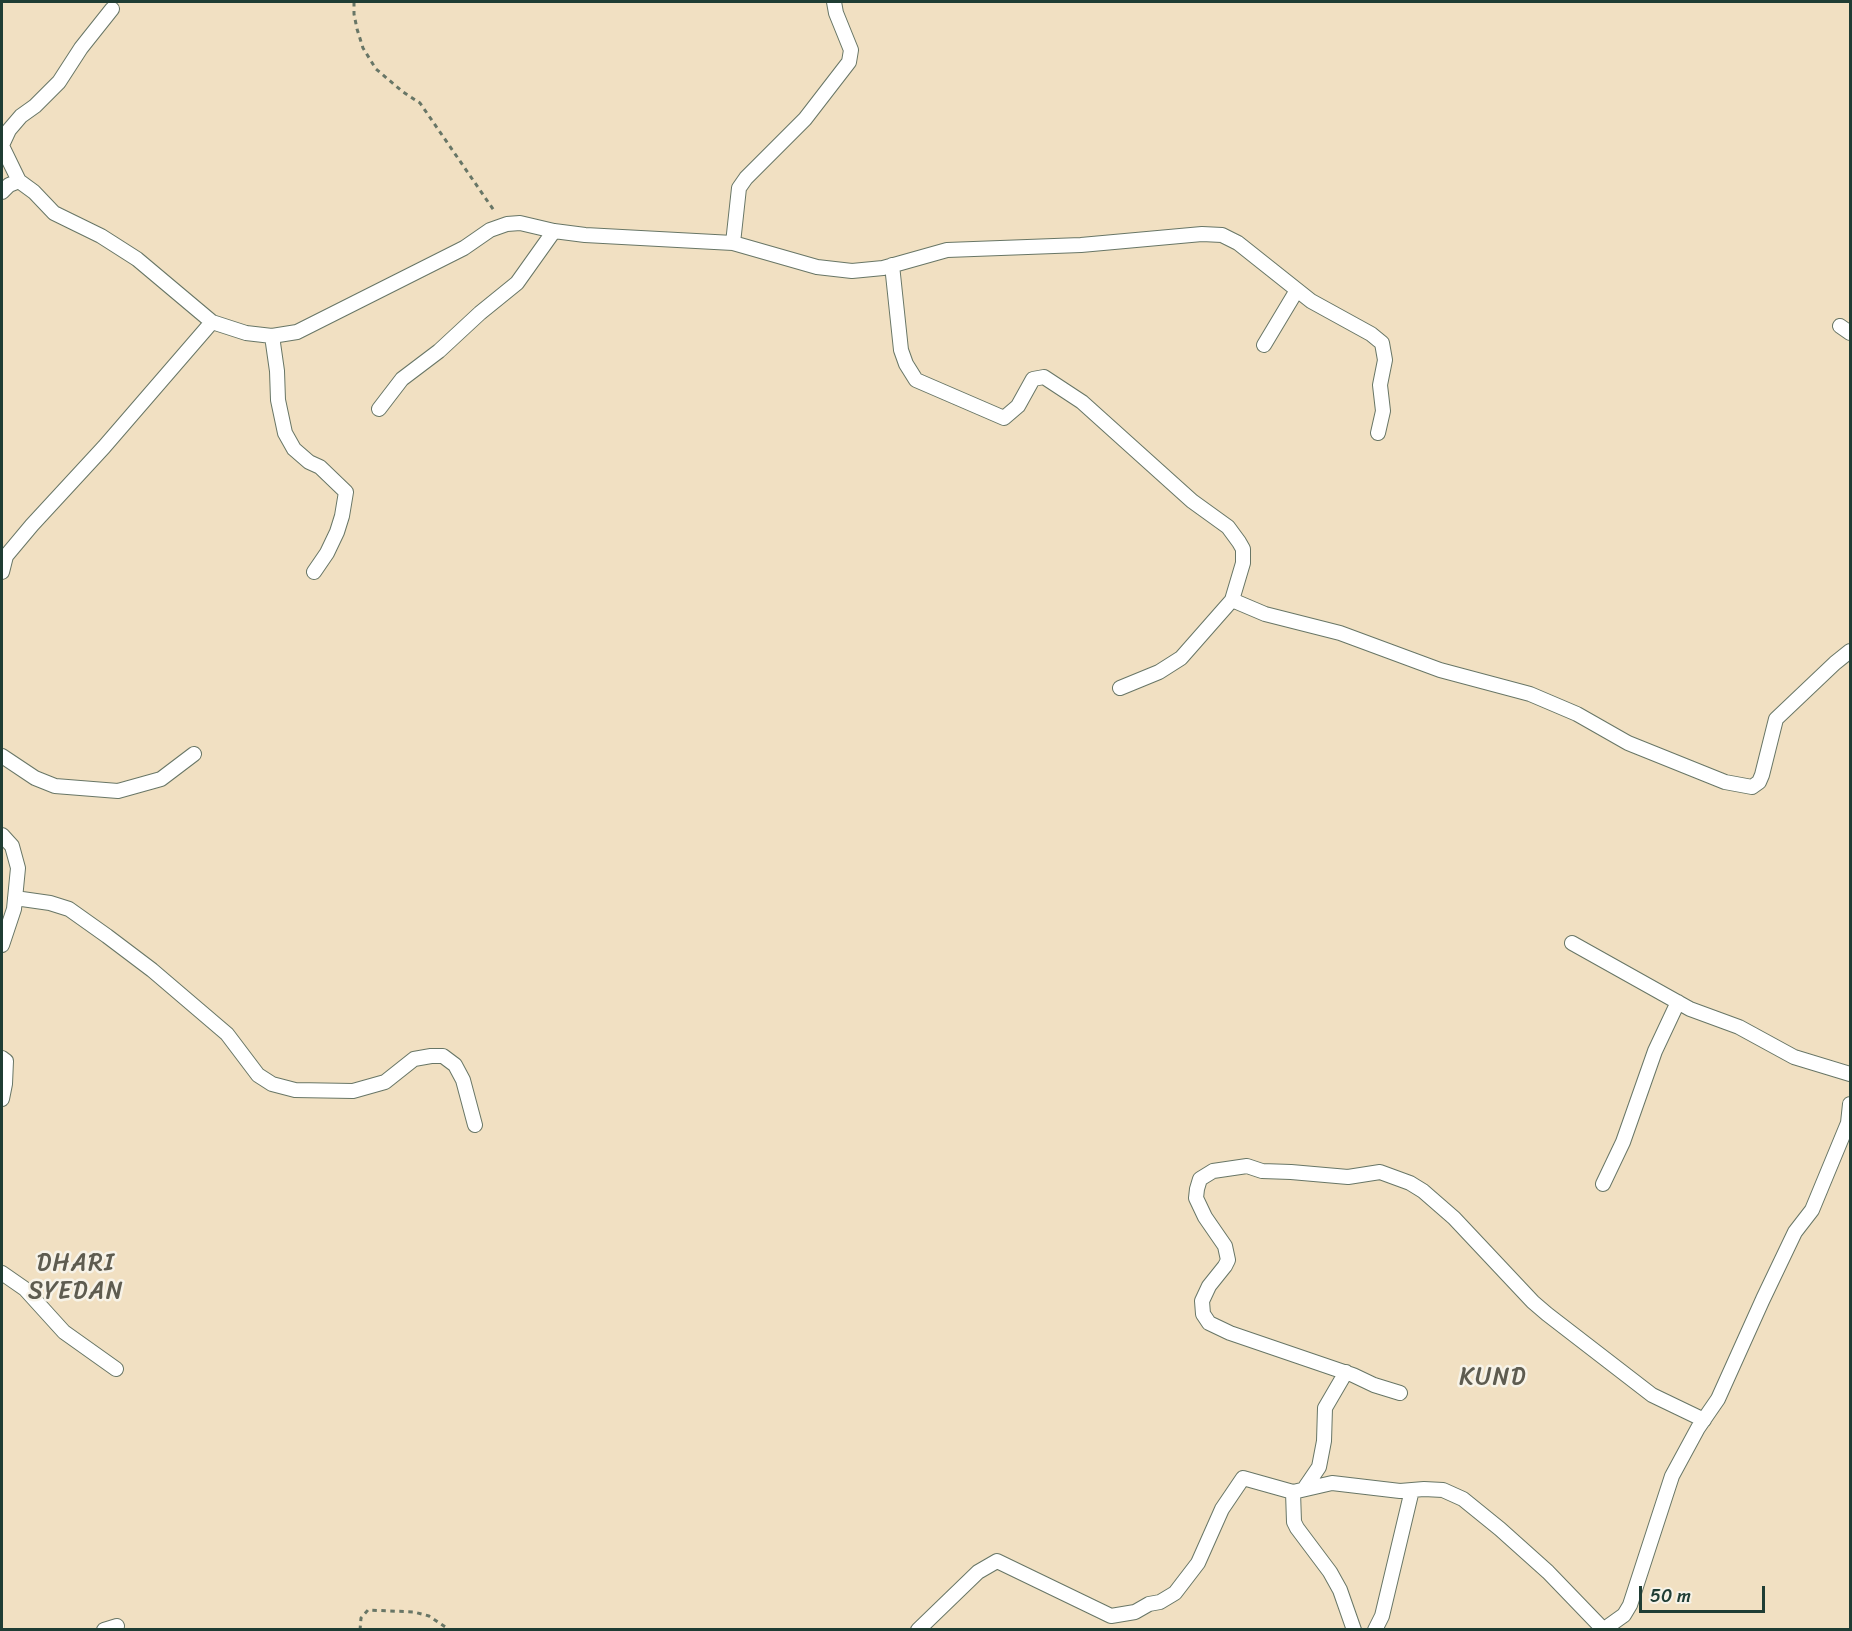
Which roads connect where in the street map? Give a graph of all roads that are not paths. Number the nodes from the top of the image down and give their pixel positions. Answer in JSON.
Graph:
{"nodes":[{"id":1,"x":834,"y":2,"type":"edge"},
{"id":2,"x":112,"y":9,"type":"dead end"},
{"id":3,"x":2,"y":146,"type":"edge"},
{"id":4,"x":20,"y":181,"type":"junction"},
{"id":5,"x":2,"y":192,"type":"edge"},
{"id":6,"x":554,"y":231,"type":"junction"},
{"id":7,"x":733,"y":243,"type":"junction"},
{"id":8,"x":892,"y":265,"type":"junction"},
{"id":9,"x":1297,"y":290,"type":"junction"},
{"id":10,"x":212,"y":322,"type":"junction"},
{"id":11,"x":272,"y":336,"type":"junction"},
{"id":12,"x":1264,"y":345,"type":"dead end"},
{"id":13,"x":379,"y":410,"type":"dead end"},
{"id":14,"x":1378,"y":433,"type":"dead end"},
{"id":15,"x":2,"y":572,"type":"edge"},
{"id":16,"x":314,"y":572,"type":"dead end"},
{"id":17,"x":1232,"y":600,"type":"junction"},
{"id":18,"x":1851,"y":651,"type":"edge"},
{"id":19,"x":1120,"y":688,"type":"dead end"},
{"id":20,"x":194,"y":754,"type":"dead end"},
{"id":21,"x":2,"y":756,"type":"edge"},
{"id":22,"x":2,"y":835,"type":"edge"},
{"id":23,"x":15,"y":898,"type":"junction"},
{"id":24,"x":1572,"y":943,"type":"dead end"},
{"id":25,"x":2,"y":945,"type":"edge"},
{"id":26,"x":1678,"y":1002,"type":"junction"},
{"id":27,"x":2,"y":1058,"type":"edge"},
{"id":28,"x":1851,"y":1074,"type":"edge"},
{"id":29,"x":2,"y":1099,"type":"edge"},
{"id":30,"x":1851,"y":1104,"type":"edge"},
{"id":31,"x":475,"y":1125,"type":"dead end"},
{"id":32,"x":1603,"y":1184,"type":"dead end"},
{"id":33,"x":2,"y":1273,"type":"edge"},
{"id":34,"x":116,"y":1369,"type":"dead end"},
{"id":35,"x":1346,"y":1372,"type":"junction"},
{"id":36,"x":1400,"y":1393,"type":"dead end"},
{"id":37,"x":1704,"y":1420,"type":"junction"},
{"id":38,"x":1298,"y":1490,"type":"junction"},
{"id":39,"x":1412,"y":1490,"type":"junction"},
{"id":40,"x":918,"y":1629,"type":"edge"},
{"id":41,"x":1354,"y":1629,"type":"edge"},
{"id":42,"x":1375,"y":1629,"type":"edge"},
{"id":43,"x":1603,"y":1629,"type":"edge"}],
"edges":[{"from":1,"to":7,"type":"street"},
{"from":2,"to":3,"type":"street"},
{"from":3,"to":4,"type":"street"},
{"from":4,"to":5,"type":"street"},
{"from":4,"to":10,"type":"street"},
{"from":6,"to":7,"type":"street"},
{"from":6,"to":11,"type":"street"},
{"from":6,"to":13,"type":"street"},
{"from":7,"to":8,"type":"street"},
{"from":8,"to":9,"type":"street"},
{"from":8,"to":17,"type":"street"},
{"from":9,"to":12,"type":"street"},
{"from":9,"to":14,"type":"street"},
{"from":10,"to":11,"type":"street"},
{"from":10,"to":15,"type":"street"},
{"from":11,"to":16,"type":"street"},
{"from":17,"to":18,"type":"street"},
{"from":17,"to":19,"type":"street"},
{"from":20,"to":21,"type":"street"},
{"from":22,"to":23,"type":"street"},
{"from":23,"to":25,"type":"street"},
{"from":23,"to":31,"type":"street"},
{"from":24,"to":26,"type":"street"},
{"from":26,"to":28,"type":"street"},
{"from":26,"to":32,"type":"street"},
{"from":27,"to":29,"type":"street"},
{"from":30,"to":37,"type":"street"},
{"from":33,"to":34,"type":"street"},
{"from":35,"to":36,"type":"street"},
{"from":35,"to":37,"type":"street"},
{"from":35,"to":38,"type":"street"},
{"from":37,"to":43,"type":"street"},
{"from":38,"to":39,"type":"street"},
{"from":38,"to":40,"type":"street"},
{"from":38,"to":41,"type":"street"},
{"from":39,"to":42,"type":"street"},
{"from":39,"to":43,"type":"street"}]}
